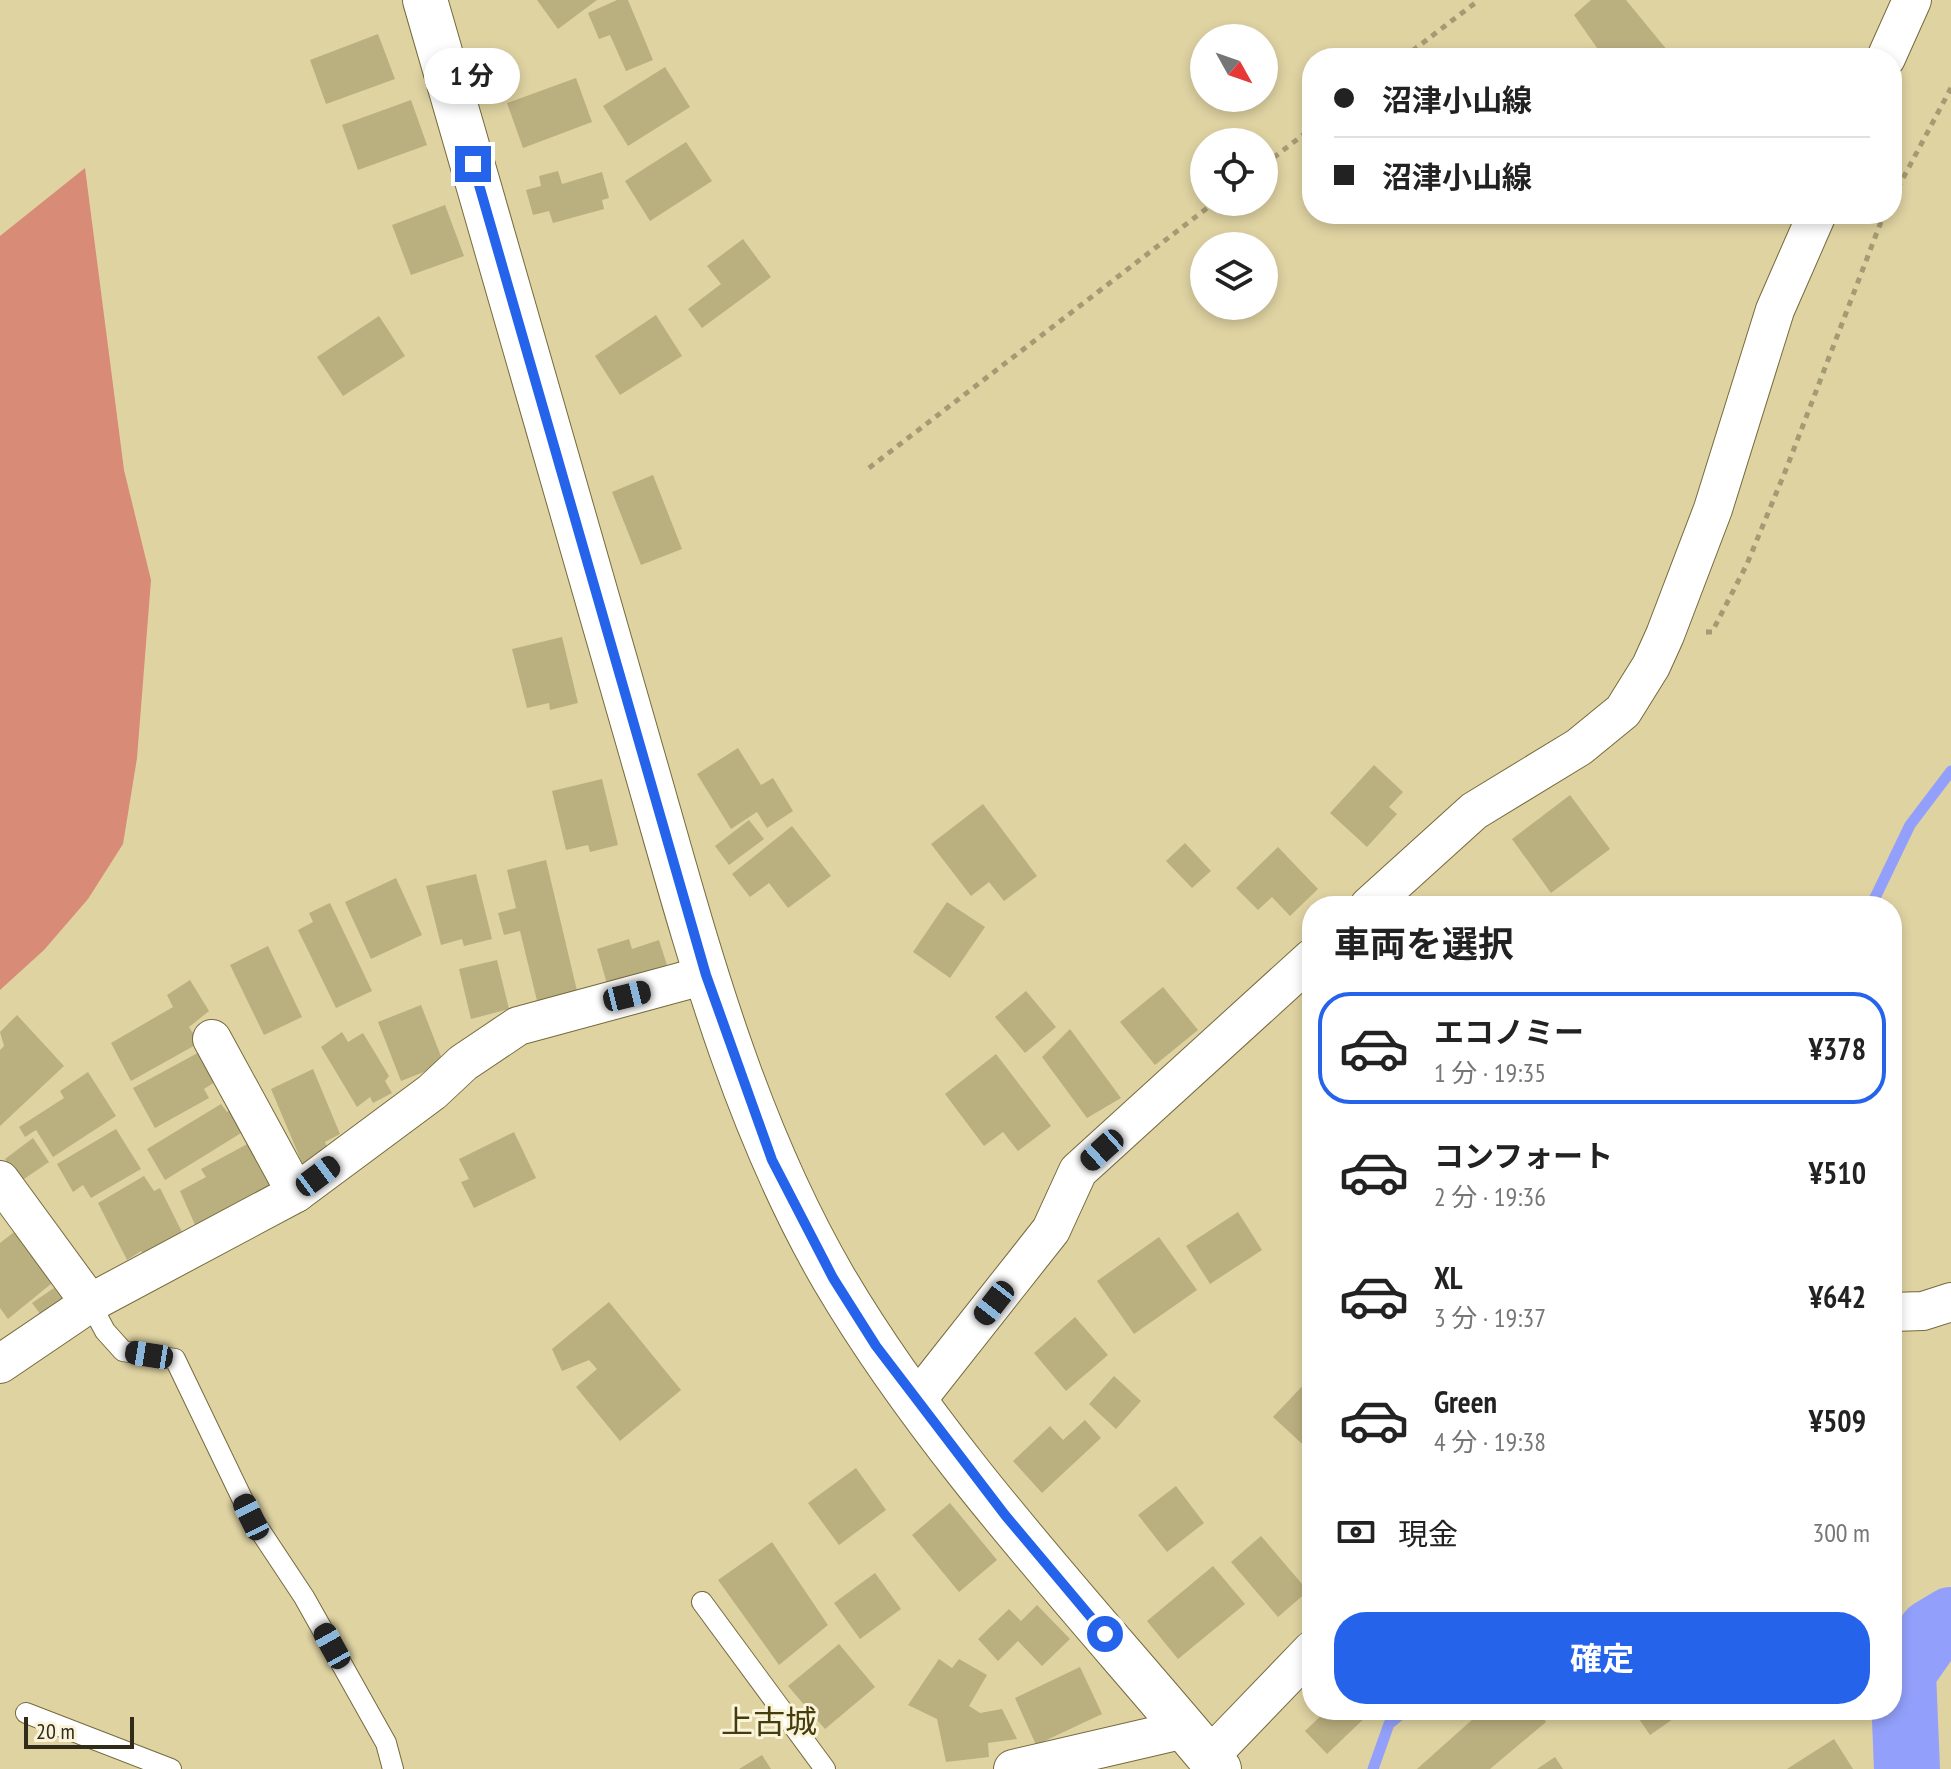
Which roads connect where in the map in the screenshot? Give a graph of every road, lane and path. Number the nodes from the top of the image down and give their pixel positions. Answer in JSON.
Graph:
{"nodes":[{"id":1,"x":425,"y":0,"type":"edge"},
{"id":2,"x":1479,"y":0,"type":"edge"},
{"id":3,"x":1912,"y":0,"type":"edge"},
{"id":4,"x":1416,"y":48,"type":"edge"},
{"id":5,"x":1890,"y":48,"type":"edge"},
{"id":6,"x":1951,"y":88,"type":"edge"},
{"id":7,"x":1302,"y":136,"type":"edge"},
{"id":8,"x":1278,"y":154,"type":"edge"},
{"id":9,"x":1902,"y":180,"type":"edge"},
{"id":10,"x":1197,"y":216,"type":"edge"},
{"id":11,"x":1813,"y":224,"type":"edge"},
{"id":12,"x":1880,"y":224,"type":"edge"},
{"id":13,"x":869,"y":468,"type":"dead end"},
{"id":14,"x":1665,"y":635,"type":"junction"},
{"id":15,"x":1380,"y":896,"type":"edge"},
{"id":16,"x":1302,"y":967,"type":"edge"},
{"id":17,"x":706,"y":975,"type":"junction"},
{"id":18,"x":212,"y":1039,"type":"dead end"},
{"id":19,"x":0,"y":1180,"type":"edge"},
{"id":20,"x":296,"y":1193,"type":"junction"},
{"id":21,"x":1951,"y":1302,"type":"edge"},
{"id":22,"x":90,"y":1303,"type":"junction"},
{"id":23,"x":1902,"y":1312,"type":"edge"},
{"id":24,"x":0,"y":1364,"type":"edge"},
{"id":25,"x":916,"y":1401,"type":"junction"},
{"id":26,"x":702,"y":1602,"type":"dead end"},
{"id":27,"x":1302,"y":1659,"type":"edge"},
{"id":28,"x":26,"y":1713,"type":"dead end"},
{"id":29,"x":1204,"y":1752,"type":"edge"},
{"id":30,"x":171,"y":1769,"type":"edge"},
{"id":31,"x":393,"y":1769,"type":"edge"},
{"id":32,"x":825,"y":1769,"type":"edge"},
{"id":33,"x":1013,"y":1769,"type":"edge"}],
"edges":[{"from":1,"to":17,"type":"main road"},
{"from":2,"to":4,"type":"path"},
{"from":3,"to":5,"type":"street"},
{"from":6,"to":9,"type":"path"},
{"from":7,"to":8,"type":"path"},
{"from":10,"to":13,"type":"path"},
{"from":11,"to":14,"type":"street"},
{"from":12,"to":14,"type":"path"},
{"from":14,"to":15,"type":"street"},
{"from":16,"to":25,"type":"street"},
{"from":17,"to":20,"type":"street"},
{"from":17,"to":25,"type":"main road"},
{"from":18,"to":20,"type":"street"},
{"from":19,"to":22,"type":"street"},
{"from":20,"to":22,"type":"street"},
{"from":21,"to":23,"type":"street"},
{"from":22,"to":24,"type":"street"},
{"from":22,"to":31,"type":"lane"},
{"from":25,"to":29,"type":"main road"},
{"from":26,"to":32,"type":"lane"},
{"from":27,"to":29,"type":"street"},
{"from":28,"to":30,"type":"lane"},
{"from":29,"to":33,"type":"street"}]}
